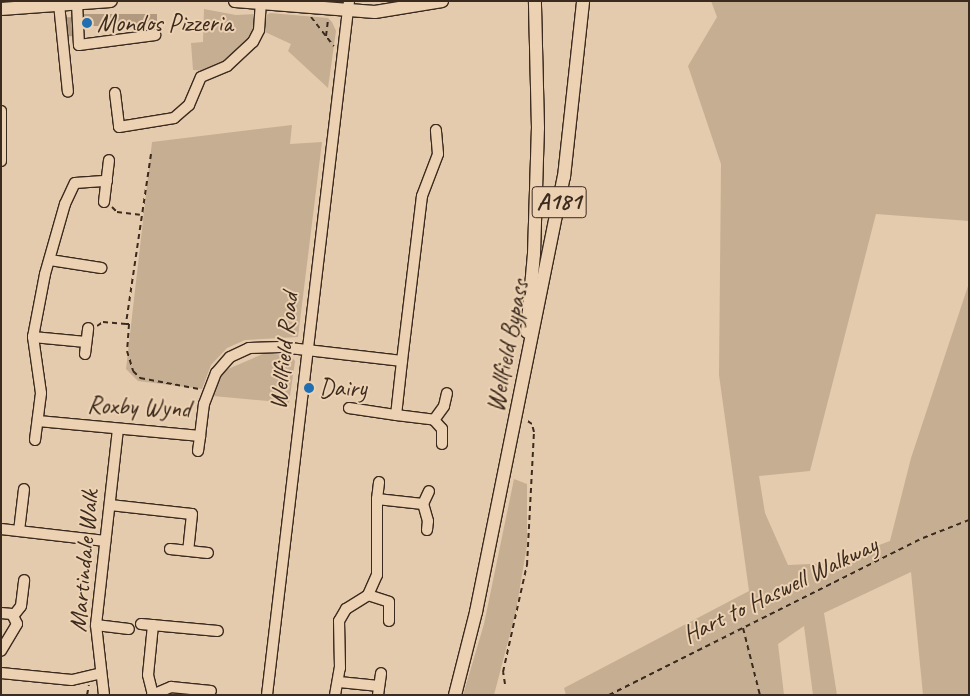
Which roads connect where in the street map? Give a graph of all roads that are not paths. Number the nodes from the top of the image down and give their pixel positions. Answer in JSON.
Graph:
{"nodes":[{"id":1,"x":111,"y":1,"type":"edge"},
{"id":2,"x":235,"y":1,"type":"edge"},
{"id":3,"x":442,"y":1,"type":"edge"},
{"id":4,"x":583,"y":1,"type":"edge"},
{"id":5,"x":77,"y":3,"type":"junction"},
{"id":6,"x":427,"y":3,"type":"edge"},
{"id":7,"x":59,"y":4,"type":"junction"},
{"id":8,"x":261,"y":4,"type":"junction"},
{"id":9,"x":532,"y":5,"type":"edge"},
{"id":10,"x":347,"y":6,"type":"edge"},
{"id":11,"x":1,"y":9,"type":"edge"},
{"id":12,"x":155,"y":36,"type":"dead end"},
{"id":13,"x":68,"y":92,"type":"dead end"},
{"id":14,"x":115,"y":94,"type":"dead end"},
{"id":15,"x":1,"y":111,"type":"edge"},
{"id":16,"x":436,"y":130,"type":"dead end"},
{"id":17,"x":2,"y":138,"type":"edge"},
{"id":18,"x":109,"y":160,"type":"dead end"},
{"id":19,"x":1,"y":161,"type":"edge"},
{"id":20,"x":107,"y":181,"type":"junction"},
{"id":21,"x":104,"y":202,"type":"road end"},
{"id":22,"x":50,"y":260,"type":"junction"},
{"id":23,"x":101,"y":268,"type":"dead end"},
{"id":24,"x":88,"y":328,"type":"road end"},
{"id":25,"x":33,"y":337,"type":"junction"},
{"id":26,"x":86,"y":342,"type":"junction"},
{"id":27,"x":306,"y":350,"type":"junction"},
{"id":28,"x":85,"y":354,"type":"dead end"},
{"id":29,"x":402,"y":361,"type":"junction"},
{"id":30,"x":447,"y":393,"type":"dead end"},
{"id":31,"x":520,"y":401,"type":"junction"},
{"id":32,"x":349,"y":408,"type":"dead end"},
{"id":33,"x":396,"y":414,"type":"junction"},
{"id":34,"x":434,"y":420,"type":"junction"},
{"id":35,"x":38,"y":421,"type":"junction"},
{"id":36,"x":118,"y":430,"type":"junction"},
{"id":37,"x":200,"y":436,"type":"junction"},
{"id":38,"x":35,"y":440,"type":"dead end"},
{"id":39,"x":442,"y":444,"type":"dead end"},
{"id":40,"x":198,"y":451,"type":"dead end"},
{"id":41,"x":379,"y":482,"type":"dead end"},
{"id":42,"x":24,"y":489,"type":"dead end"},
{"id":43,"x":429,"y":491,"type":"dead end"},
{"id":44,"x":377,"y":499,"type":"junction"},
{"id":45,"x":423,"y":504,"type":"junction"},
{"id":46,"x":110,"y":505,"type":"junction"},
{"id":47,"x":1,"y":529,"type":"edge"},
{"id":48,"x":426,"y":530,"type":"dead end"},
{"id":49,"x":19,"y":531,"type":"junction"},
{"id":50,"x":105,"y":542,"type":"junction"},
{"id":51,"x":170,"y":549,"type":"dead end"},
{"id":52,"x":188,"y":550,"type":"junction"},
{"id":53,"x":208,"y":553,"type":"dead end"},
{"id":54,"x":24,"y":580,"type":"dead end"},
{"id":55,"x":368,"y":595,"type":"junction"},
{"id":56,"x":1,"y":613,"type":"edge"},
{"id":57,"x":14,"y":615,"type":"junction"},
{"id":58,"x":388,"y":621,"type":"dead end"},
{"id":59,"x":141,"y":624,"type":"dead end"},
{"id":60,"x":96,"y":625,"type":"junction"},
{"id":61,"x":153,"y":625,"type":"junction"},
{"id":62,"x":129,"y":628,"type":"dead end"},
{"id":63,"x":218,"y":631,"type":"dead end"},
{"id":64,"x":1,"y":651,"type":"edge"},
{"id":65,"x":1,"y":673,"type":"edge"},
{"id":66,"x":380,"y":673,"type":"dead end"},
{"id":67,"x":100,"y":674,"type":"junction"},
{"id":68,"x":339,"y":682,"type":"junction"},
{"id":69,"x":378,"y":690,"type":"edge"},
{"id":70,"x":211,"y":691,"type":"dead end"},
{"id":71,"x":104,"y":695,"type":"edge"},
{"id":72,"x":153,"y":695,"type":"edge"},
{"id":73,"x":267,"y":695,"type":"edge"},
{"id":74,"x":335,"y":695,"type":"edge"},
{"id":75,"x":455,"y":695,"type":"edge"}],
"edges":[{"from":1,"to":5,"type":"main road"},
{"from":2,"to":8,"type":"main road"},
{"from":3,"to":6,"type":"main road"},
{"from":4,"to":31,"type":"main road","name":"Wellfield Bypass","number":"A181"},
{"from":5,"to":7,"type":"main road"},
{"from":5,"to":12,"type":"street"},
{"from":6,"to":10,"type":"main road"},
{"from":7,"to":11,"type":"main road"},
{"from":7,"to":13,"type":"street"},
{"from":8,"to":10,"type":"main road"},
{"from":8,"to":14,"type":"street"},
{"from":9,"to":31,"type":"main road"},
{"from":10,"to":27,"type":"street","name":"Wellfield Road"},
{"from":15,"to":17,"type":"street"},
{"from":16,"to":29,"type":"street"},
{"from":17,"to":19,"type":"street"},
{"from":18,"to":20,"type":"street"},
{"from":20,"to":21,"type":"street"},
{"from":20,"to":22,"type":"street"},
{"from":22,"to":23,"type":"street"},
{"from":22,"to":25,"type":"street"},
{"from":24,"to":26,"type":"street"},
{"from":25,"to":26,"type":"street"},
{"from":25,"to":35,"type":"street"},
{"from":26,"to":28,"type":"street"},
{"from":27,"to":29,"type":"street","name":"Roxby Wynd"},
{"from":27,"to":37,"type":"street","name":"Roxby Wynd"},
{"from":27,"to":73,"type":"street","name":"Wellfield Road"},
{"from":29,"to":33,"type":"street"},
{"from":30,"to":34,"type":"street"},
{"from":31,"to":75,"type":"main road","name":"Wellfield Bypass","number":"A181"},
{"from":32,"to":33,"type":"street"},
{"from":33,"to":34,"type":"street"},
{"from":34,"to":39,"type":"street"},
{"from":35,"to":36,"type":"street","name":"Roxby Wynd"},
{"from":35,"to":38,"type":"street"},
{"from":36,"to":37,"type":"street","name":"Roxby Wynd"},
{"from":36,"to":46,"type":"street","name":"Martindale Walk"},
{"from":37,"to":40,"type":"street"},
{"from":41,"to":44,"type":"street"},
{"from":42,"to":49,"type":"street"},
{"from":43,"to":45,"type":"street"},
{"from":44,"to":45,"type":"street"},
{"from":44,"to":55,"type":"street"},
{"from":45,"to":48,"type":"street"},
{"from":46,"to":50,"type":"street","name":"Martindale Walk"},
{"from":46,"to":52,"type":"street"},
{"from":47,"to":49,"type":"street"},
{"from":49,"to":50,"type":"street"},
{"from":50,"to":60,"type":"street","name":"Martindale Walk"},
{"from":51,"to":52,"type":"street"},
{"from":52,"to":53,"type":"street"},
{"from":54,"to":57,"type":"street"},
{"from":55,"to":58,"type":"street"},
{"from":55,"to":68,"type":"street"},
{"from":56,"to":57,"type":"street"},
{"from":57,"to":64,"type":"street"},
{"from":59,"to":61,"type":"street"},
{"from":60,"to":62,"type":"street"},
{"from":60,"to":67,"type":"street","name":"Martindale Walk"},
{"from":61,"to":63,"type":"street"},
{"from":61,"to":72,"type":"street"},
{"from":65,"to":67,"type":"street"},
{"from":66,"to":69,"type":"street"},
{"from":67,"to":71,"type":"street","name":"Martindale Walk"},
{"from":68,"to":69,"type":"street"},
{"from":68,"to":74,"type":"street"},
{"from":70,"to":72,"type":"street"}]}
